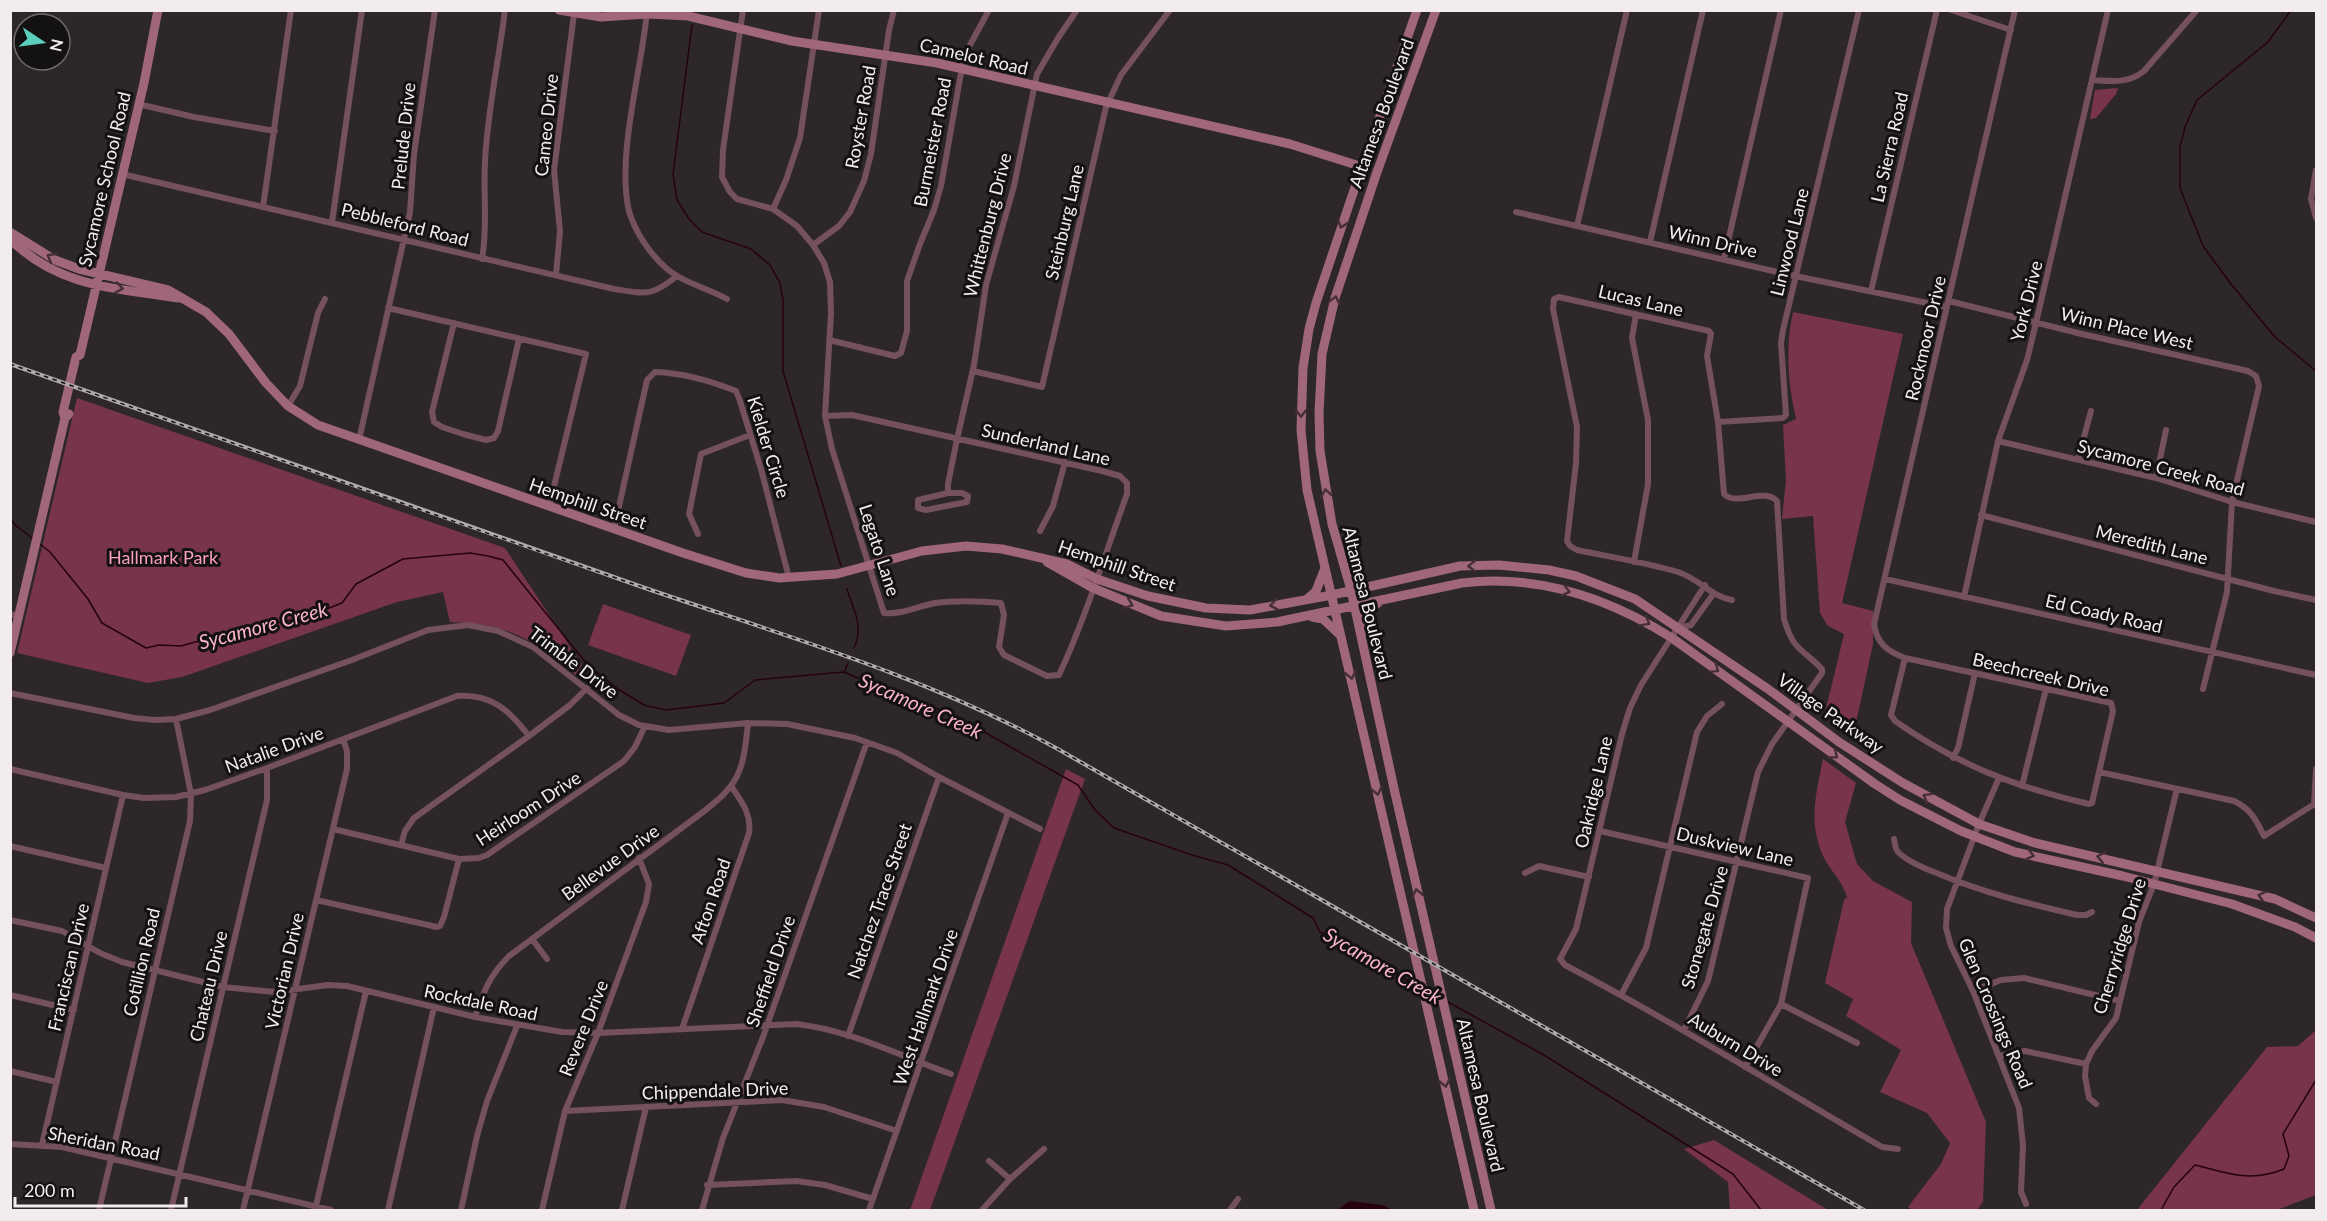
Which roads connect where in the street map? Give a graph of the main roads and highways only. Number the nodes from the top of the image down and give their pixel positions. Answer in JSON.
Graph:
{"nodes":[{"id":1,"x":158,"y":10,"type":"edge"},
{"id":2,"x":559,"y":10,"type":"edge"},
{"id":3,"x":1417,"y":10,"type":"edge"},
{"id":4,"x":1436,"y":10,"type":"edge"},
{"id":5,"x":647,"y":12,"type":"edge"},
{"id":6,"x":1363,"y":166,"type":"junction"},
{"id":7,"x":1377,"y":172,"type":"junction"},
{"id":8,"x":10,"y":232,"type":"edge"},
{"id":9,"x":10,"y":239,"type":"edge"},
{"id":10,"x":98,"y":274,"type":"junction"},
{"id":11,"x":96,"y":285,"type":"junction"},
{"id":12,"x":186,"y":299,"type":"junction"},
{"id":13,"x":1325,"y":565,"type":"junction"},
{"id":14,"x":1511,"y":566,"type":"junction"},
{"id":15,"x":1510,"y":581,"type":"junction"},
{"id":16,"x":1095,"y":584,"type":"junction"},
{"id":17,"x":1351,"y":590,"type":"junction"},
{"id":18,"x":1332,"y":595,"type":"junction"},
{"id":19,"x":1307,"y":599,"type":"junction"},
{"id":20,"x":1382,"y":600,"type":"junction"},
{"id":21,"x":1355,"y":606,"type":"junction"},
{"id":22,"x":1206,"y":608,"type":"junction"},
{"id":23,"x":1336,"y":610,"type":"junction"},
{"id":24,"x":15,"y":615,"type":"edge"},
{"id":25,"x":1307,"y":616,"type":"junction"},
{"id":26,"x":1204,"y":623,"type":"junction"},
{"id":27,"x":1342,"y":638,"type":"junction"},
{"id":28,"x":1362,"y":638,"type":"junction"},
{"id":29,"x":10,"y":654,"type":"edge"},
{"id":30,"x":1381,"y":728,"type":"junction"},
{"id":31,"x":1364,"y":734,"type":"junction"},
{"id":32,"x":2316,"y":918,"type":"edge"},
{"id":33,"x":2314,"y":936,"type":"edge"},
{"id":34,"x":1474,"y":1210,"type":"edge"},
{"id":35,"x":1491,"y":1210,"type":"edge"}],
"edges":[{"from":1,"to":10,"type":"main road","name":"Sycamore School Road"},
{"from":2,"to":5,"type":"main road","name":"Camelot Road"},
{"from":3,"to":6,"type":"main road","name":"Altamesa Boulevard"},
{"from":4,"to":7,"type":"main road","name":"Altamesa Boulevard"},
{"from":5,"to":6,"type":"main road","name":"Camelot Road"},
{"from":6,"to":7,"type":"main road","name":"Camelot Road"},
{"from":6,"to":13,"type":"main road","name":"Altamesa Boulevard","one_way":true},
{"from":17,"to":7,"type":"main road","name":"Altamesa Boulevard","one_way":true},
{"from":10,"to":8,"type":"main road","name":"Hemphill Street","one_way":true},
{"from":9,"to":11,"type":"main road","name":"Hemphill Street"},
{"from":10,"to":11,"type":"main road","name":"Sycamore School Road"},
{"from":10,"to":12,"type":"main road","name":"Hemphill Street"},
{"from":11,"to":12,"type":"main road","name":"Hemphill Street","one_way":true},
{"from":11,"to":24,"type":"main road","name":"Sycamore School Road"},
{"from":12,"to":16,"type":"main road","name":"Hemphill Street"},
{"from":13,"to":18,"type":"main road","name":"Altamesa Boulevard"},
{"from":13,"to":19,"type":"main road"},
{"from":14,"to":15,"type":"main road"},
{"from":14,"to":17,"type":"main road","name":"Village Parkway","one_way":true},
{"from":32,"to":14,"type":"main road","name":"Village Parkway","one_way":true},
{"from":15,"to":20,"type":"main road","name":"Village Parkway"},
{"from":15,"to":33,"type":"main road","name":"Village Parkway","one_way":true},
{"from":16,"to":22,"type":"main road","name":"Hemphill Street"},
{"from":16,"to":26,"type":"main road","name":"Hemphill Street","one_way":true},
{"from":17,"to":18,"type":"main road","name":"Village Parkway"},
{"from":17,"to":21,"type":"main road","name":"Altamesa Boulevard"},
{"from":18,"to":19,"type":"main road","name":"Hemphill Street"},
{"from":18,"to":23,"type":"main road","name":"Altamesa Boulevard"},
{"from":19,"to":22,"type":"main road","name":"Hemphill Street","one_way":true},
{"from":20,"to":21,"type":"main road","name":"Village Parkway"},
{"from":20,"to":28,"type":"main road"},
{"from":21,"to":23,"type":"main road","name":"Village Parkway"},
{"from":21,"to":28,"type":"main road","name":"Altamesa Boulevard"},
{"from":22,"to":26,"type":"main road"},
{"from":23,"to":25,"type":"main road","name":"Hemphill Street"},
{"from":23,"to":27,"type":"main road","name":"Altamesa Boulevard"},
{"from":24,"to":29,"type":"main road","name":"Sycamore School Road"},
{"from":25,"to":26,"type":"main road","name":"Hemphill Street"},
{"from":25,"to":27,"type":"main road"},
{"from":27,"to":31,"type":"main road","name":"Altamesa Boulevard","one_way":true},
{"from":28,"to":30,"type":"main road","name":"Altamesa Boulevard"},
{"from":30,"to":31,"type":"main road"},
{"from":35,"to":30,"type":"main road","name":"Altamesa Boulevard","one_way":true},
{"from":31,"to":34,"type":"main road","name":"Altamesa Boulevard","one_way":true}]}
